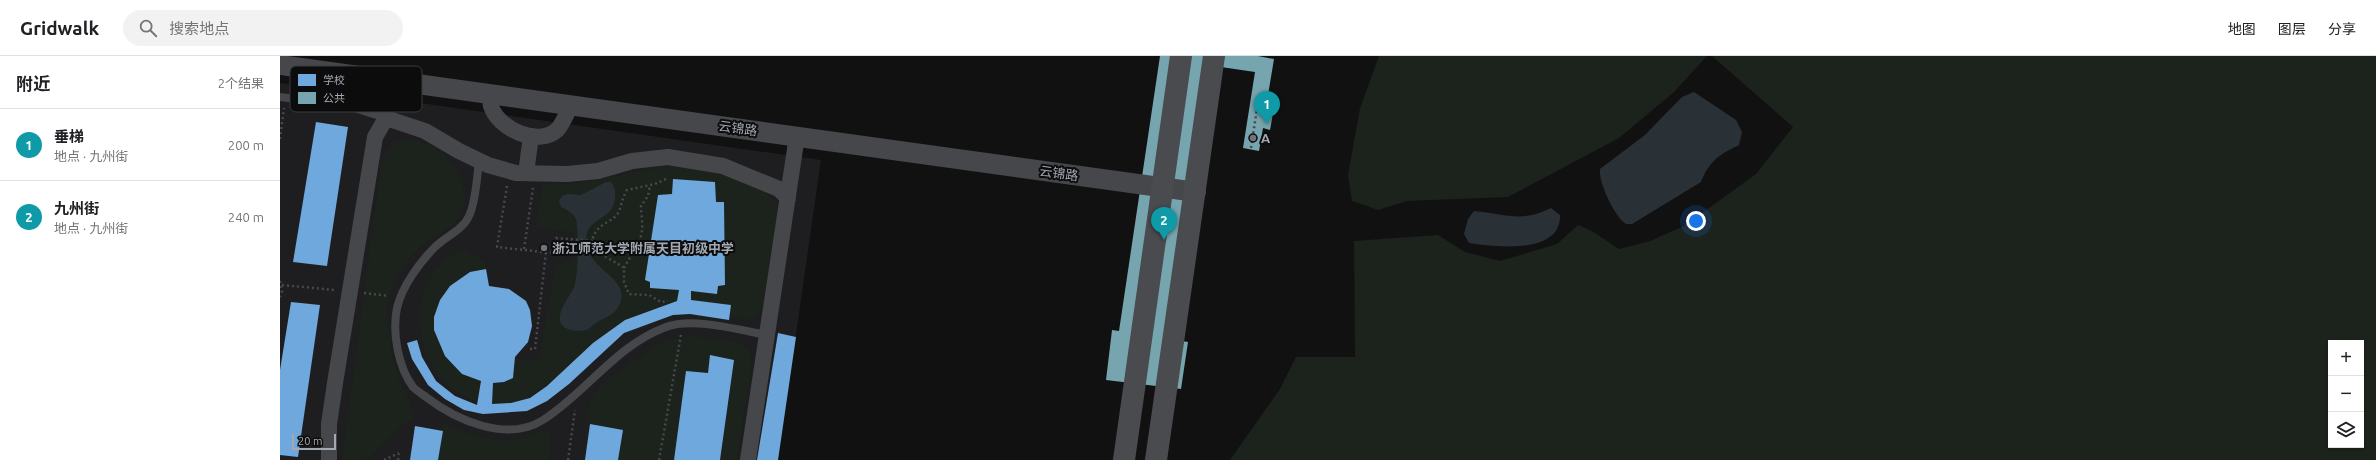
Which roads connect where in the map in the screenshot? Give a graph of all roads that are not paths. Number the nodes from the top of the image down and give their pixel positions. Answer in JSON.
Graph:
{"nodes":[{"id":1,"x":1181,"y":56,"type":"edge"},
{"id":2,"x":1214,"y":56,"type":"edge"},
{"id":3,"x":280,"y":65,"type":"edge"},
{"id":4,"x":290,"y":66,"type":"edge"},
{"id":5,"x":422,"y":85,"type":"edge"},
{"id":6,"x":490,"y":94,"type":"junction"},
{"id":7,"x":571,"y":105,"type":"junction"},
{"id":8,"x":367,"y":112,"type":"edge"},
{"id":9,"x":386,"y":118,"type":"junction"},
{"id":10,"x":532,"y":136,"type":"junction"},
{"id":11,"x":797,"y":136,"type":"junction"},
{"id":12,"x":479,"y":161,"type":"junction"},
{"id":13,"x":524,"y":173,"type":"junction"},
{"id":14,"x":791,"y":176,"type":"junction"},
{"id":15,"x":765,"y":182,"type":"junction"},
{"id":16,"x":1162,"y":187,"type":"junction"},
{"id":17,"x":1196,"y":192,"type":"junction"},
{"id":18,"x":788,"y":198,"type":"junction"},
{"id":19,"x":767,"y":335,"type":"junction"},
{"id":20,"x":329,"y":460,"type":"edge"},
{"id":21,"x":748,"y":460,"type":"edge"},
{"id":22,"x":1124,"y":460,"type":"edge"},
{"id":23,"x":1156,"y":460,"type":"edge"}],
"edges":[{"from":1,"to":16,"type":"main road"},
{"from":2,"to":17,"type":"main road"},
{"from":3,"to":4,"type":"street","name":"云锦路"},
{"from":5,"to":6,"type":"street","name":"云锦路"},
{"from":6,"to":7,"type":"street","name":"云锦路"},
{"from":6,"to":10,"type":"street"},
{"from":7,"to":10,"type":"street"},
{"from":7,"to":11,"type":"street","name":"云锦路"},
{"from":8,"to":9,"type":"lane"},
{"from":9,"to":12,"type":"street"},
{"from":9,"to":20,"type":"street"},
{"from":10,"to":13,"type":"street"},
{"from":11,"to":14,"type":"street"},
{"from":11,"to":16,"type":"street","name":"云锦路"},
{"from":12,"to":13,"type":"street"},
{"from":12,"to":19,"type":"lane"},
{"from":13,"to":15,"type":"street"},
{"from":14,"to":15,"type":"street"},
{"from":14,"to":18,"type":"street"},
{"from":15,"to":18,"type":"street"},
{"from":16,"to":17,"type":"street","name":"云锦路"},
{"from":16,"to":22,"type":"main road"},
{"from":17,"to":23,"type":"main road"},
{"from":18,"to":19,"type":"street"},
{"from":19,"to":21,"type":"street"}]}
